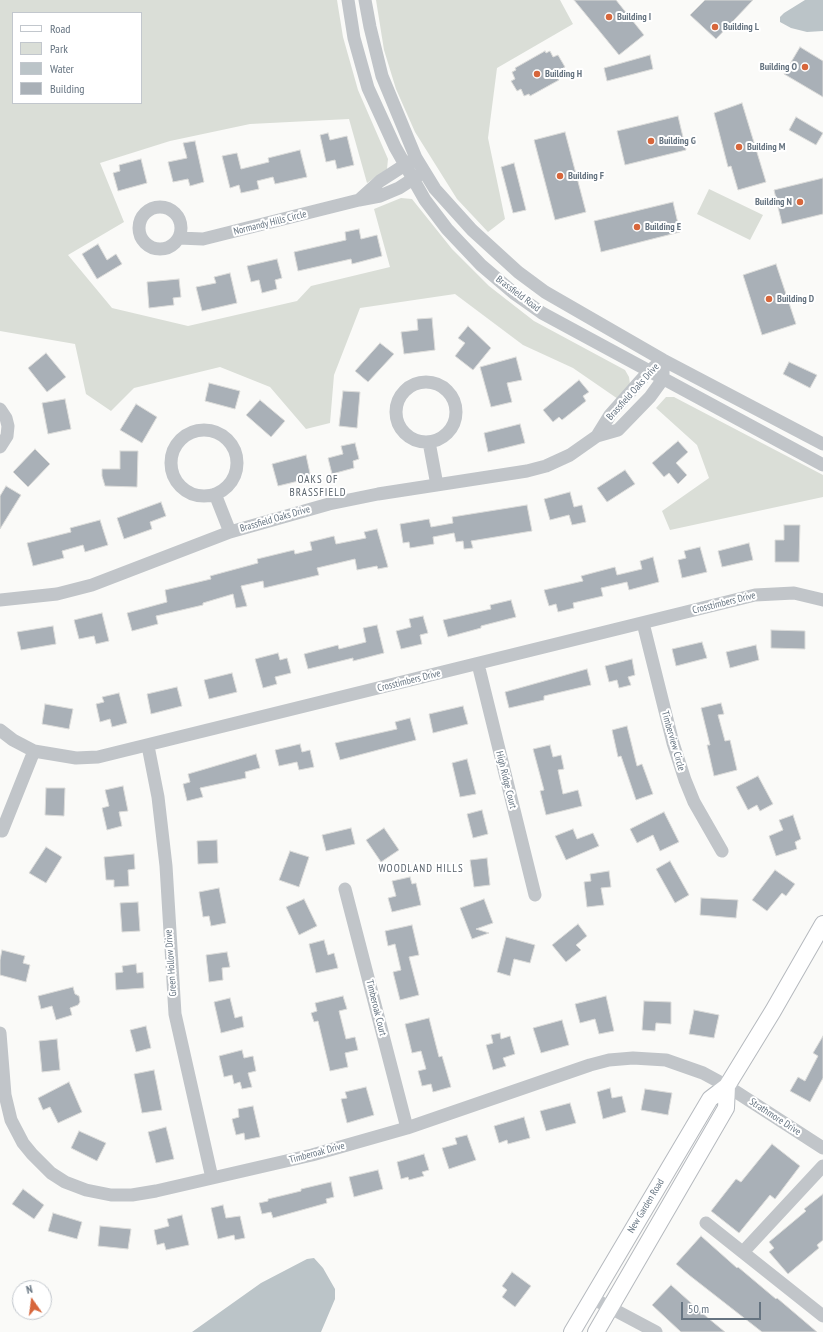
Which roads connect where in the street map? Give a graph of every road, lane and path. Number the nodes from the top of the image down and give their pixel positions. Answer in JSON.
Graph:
{"nodes":[{"id":1,"x":348,"y":0,"type":"edge"},
{"id":2,"x":365,"y":0,"type":"edge"},
{"id":3,"x":416,"y":158,"type":"junction"},
{"id":4,"x":404,"y":165,"type":"junction"},
{"id":5,"x":424,"y":172,"type":"junction"},
{"id":6,"x":412,"y":180,"type":"junction"},
{"id":7,"x":359,"y":200,"type":"junction"},
{"id":8,"x":179,"y":238,"type":"dead end"},
{"id":9,"x":662,"y":360,"type":"junction"},
{"id":10,"x":649,"y":371,"type":"junction"},
{"id":11,"x":663,"y":379,"type":"junction"},
{"id":12,"x":0,"y":409,"type":"edge"},
{"id":13,"x":596,"y":436,"type":"junction"},
{"id":14,"x":429,"y":442,"type":"junction"},
{"id":15,"x":823,"y":444,"type":"edge"},
{"id":16,"x":0,"y":446,"type":"edge"},
{"id":17,"x":823,"y":465,"type":"edge"},
{"id":18,"x":437,"y":486,"type":"junction"},
{"id":19,"x":215,"y":494,"type":"junction"},
{"id":20,"x":230,"y":532,"type":"junction"},
{"id":21,"x":0,"y":600,"type":"edge"},
{"id":22,"x":823,"y":600,"type":"edge"},
{"id":23,"x":643,"y":623,"type":"junction"},
{"id":24,"x":478,"y":664,"type":"junction"},
{"id":25,"x":0,"y":730,"type":"edge"},
{"id":26,"x":148,"y":746,"type":"junction"},
{"id":27,"x":34,"y":751,"type":"junction"},
{"id":28,"x":2,"y":831,"type":"dead end"},
{"id":29,"x":722,"y":851,"type":"dead end"},
{"id":30,"x":345,"y":889,"type":"dead end"},
{"id":31,"x":535,"y":895,"type":"dead end"},
{"id":32,"x":823,"y":924,"type":"edge"},
{"id":33,"x":0,"y":1033,"type":"edge"},
{"id":34,"x":726,"y":1086,"type":"junction"},
{"id":35,"x":407,"y":1128,"type":"junction"},
{"id":36,"x":823,"y":1148,"type":"edge"},
{"id":37,"x":823,"y":1166,"type":"edge"},
{"id":38,"x":212,"y":1178,"type":"junction"},
{"id":39,"x":706,"y":1223,"type":"dead end"},
{"id":40,"x":743,"y":1252,"type":"junction"},
{"id":41,"x":592,"y":1298,"type":"junction"},
{"id":42,"x":610,"y":1309,"type":"junction"},
{"id":43,"x":823,"y":1316,"type":"edge"},
{"id":44,"x":572,"y":1332,"type":"edge"},
{"id":45,"x":596,"y":1332,"type":"edge"},
{"id":46,"x":656,"y":1332,"type":"edge"}],
"edges":[{"from":1,"to":4,"type":"street","name":"Brassfield Road"},
{"from":2,"to":3,"type":"street","name":"Brassfield Road"},
{"from":3,"to":4,"type":"street","name":"Normandy Hills Circle"},
{"from":3,"to":5,"type":"street","name":"Brassfield Road"},
{"from":4,"to":6,"type":"street","name":"Brassfield Road"},
{"from":4,"to":7,"type":"street","name":"Normandy Hills Circle"},
{"from":5,"to":6,"type":"street","name":"Normandy Hills Circle"},
{"from":5,"to":9,"type":"street","name":"Brassfield Road"},
{"from":6,"to":7,"type":"street","name":"Normandy Hills Circle"},
{"from":6,"to":10,"type":"street","name":"Brassfield Road"},
{"from":7,"to":8,"type":"street","name":"Normandy Hills Circle"},
{"from":9,"to":10,"type":"street","name":"Brassfield Oaks Drive"},
{"from":9,"to":11,"type":"street","name":"Brassfield Oaks Drive"},
{"from":9,"to":15,"type":"street","name":"Brassfield Road"},
{"from":10,"to":11,"type":"street","name":"Brassfield Road"},
{"from":10,"to":13,"type":"street","name":"Brassfield Oaks Drive"},
{"from":11,"to":13,"type":"street","name":"Brassfield Oaks Drive"},
{"from":11,"to":17,"type":"street","name":"Brassfield Road"},
{"from":12,"to":16,"type":"street"},
{"from":13,"to":18,"type":"street","name":"Brassfield Oaks Drive"},
{"from":14,"to":14,"type":"street"},
{"from":14,"to":18,"type":"street"},
{"from":18,"to":20,"type":"street","name":"Brassfield Oaks Drive"},
{"from":19,"to":19,"type":"street"},
{"from":19,"to":20,"type":"street"},
{"from":20,"to":21,"type":"street","name":"Brassfield Oaks Drive"},
{"from":22,"to":23,"type":"street","name":"Crosstimbers Drive"},
{"from":23,"to":24,"type":"street","name":"Crosstimbers Drive"},
{"from":23,"to":29,"type":"street","name":"Timberview Circle"},
{"from":24,"to":26,"type":"street","name":"Crosstimbers Drive"},
{"from":24,"to":31,"type":"street","name":"High Ridge Court"},
{"from":25,"to":27,"type":"street","name":"Crosstimbers Drive"},
{"from":26,"to":27,"type":"street","name":"Crosstimbers Drive"},
{"from":26,"to":38,"type":"street","name":"Green Hollow Drive"},
{"from":27,"to":28,"type":"street"},
{"from":30,"to":35,"type":"street","name":"Timberoak Court"},
{"from":32,"to":34,"type":"main road","name":"New Garden Road"},
{"from":33,"to":38,"type":"street","name":"Timberoak Drive"},
{"from":34,"to":35,"type":"street","name":"Timberoak Drive"},
{"from":34,"to":36,"type":"street","name":"Strathmore Drive"},
{"from":34,"to":41,"type":"main road","name":"New Garden Road"},
{"from":34,"to":42,"type":"main road","name":"New Garden Road"},
{"from":35,"to":38,"type":"street","name":"Timberoak Drive"},
{"from":37,"to":40,"type":"street"},
{"from":39,"to":40,"type":"street"},
{"from":40,"to":43,"type":"street"},
{"from":41,"to":42,"type":"street"},
{"from":41,"to":44,"type":"main road","name":"New Garden Road"},
{"from":42,"to":45,"type":"main road","name":"New Garden Road"},
{"from":42,"to":46,"type":"street"}]}
